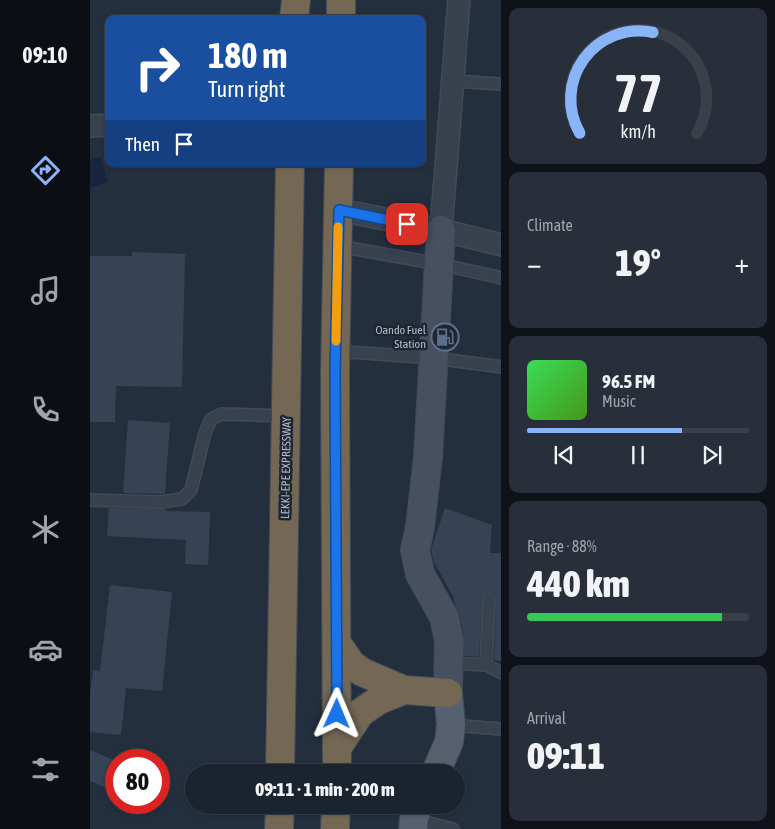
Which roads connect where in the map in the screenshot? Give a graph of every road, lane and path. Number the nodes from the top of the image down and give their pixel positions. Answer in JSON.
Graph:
{"nodes":[{"id":1,"x":296,"y":0,"type":"edge"},
{"id":2,"x":341,"y":0,"type":"edge"},
{"id":3,"x":460,"y":0,"type":"edge"},
{"id":4,"x":294,"y":15,"type":"edge"},
{"id":5,"x":341,"y":15,"type":"edge"},
{"id":6,"x":453,"y":81,"type":"junction"},
{"id":7,"x":501,"y":84,"type":"edge"},
{"id":8,"x":90,"y":126,"type":"edge"},
{"id":9,"x":105,"y":126,"type":"edge"},
{"id":10,"x":290,"y":167,"type":"edge"},
{"id":11,"x":339,"y":167,"type":"edge"},
{"id":12,"x":339,"y":210,"type":"junction"},
{"id":13,"x":441,"y":230,"type":"junction"},
{"id":14,"x":501,"y":245,"type":"edge"},
{"id":15,"x":338,"y":246,"type":"junction"},
{"id":16,"x":439,"y":264,"type":"junction"},
{"id":17,"x":501,"y":278,"type":"edge"},
{"id":18,"x":336,"y":351,"type":"junction"},
{"id":19,"x":433,"y":358,"type":"junction"},
{"id":20,"x":501,"y":367,"type":"edge"},
{"id":21,"x":287,"y":416,"type":"junction"},
{"id":22,"x":90,"y":500,"type":"edge"},
{"id":23,"x":489,"y":600,"type":"dead end"},
{"id":24,"x":338,"y":645,"type":"junction"},
{"id":25,"x":449,"y":663,"type":"junction"},
{"id":26,"x":486,"y":665,"type":"junction"},
{"id":27,"x":501,"y":673,"type":"edge"},
{"id":28,"x":404,"y":690,"type":"junction"},
{"id":29,"x":448,"y":692,"type":"junction"},
{"id":30,"x":451,"y":725,"type":"junction"},
{"id":31,"x":501,"y":729,"type":"edge"},
{"id":32,"x":337,"y":760,"type":"edge"},
{"id":33,"x":280,"y":764,"type":"edge"},
{"id":34,"x":439,"y":764,"type":"edge"},
{"id":35,"x":280,"y":814,"type":"edge"},
{"id":36,"x":336,"y":814,"type":"edge"},
{"id":37,"x":415,"y":818,"type":"edge"},
{"id":38,"x":279,"y":829,"type":"edge"},
{"id":39,"x":335,"y":829,"type":"edge"},
{"id":40,"x":453,"y":829,"type":"edge"}],
"edges":[{"from":1,"to":4,"type":"highway"},
{"from":2,"to":5,"type":"highway"},
{"from":3,"to":6,"type":"street"},
{"from":6,"to":7,"type":"lane"},
{"from":6,"to":13,"type":"street"},
{"from":8,"to":9,"type":"street"},
{"from":10,"to":21,"type":"highway","name":"LEKKI-EPE EXPRESSWAY"},
{"from":11,"to":12,"type":"highway"},
{"from":12,"to":13,"type":"street"},
{"from":12,"to":15,"type":"highway"},
{"from":13,"to":14,"type":"street"},
{"from":13,"to":16,"type":"street"},
{"from":15,"to":16,"type":"lane"},
{"from":15,"to":18,"type":"highway"},
{"from":16,"to":17,"type":"lane"},
{"from":16,"to":19,"type":"street"},
{"from":18,"to":19,"type":"lane"},
{"from":18,"to":24,"type":"highway"},
{"from":19,"to":20,"type":"lane"},
{"from":19,"to":25,"type":"street"},
{"from":21,"to":22,"type":"lane"},
{"from":21,"to":33,"type":"highway","name":"LEKKI-EPE EXPRESSWAY"},
{"from":23,"to":26,"type":"lane"},
{"from":24,"to":28,"type":"highway"},
{"from":24,"to":32,"type":"highway"},
{"from":25,"to":26,"type":"lane"},
{"from":25,"to":29,"type":"street"},
{"from":26,"to":27,"type":"lane"},
{"from":28,"to":29,"type":"highway"},
{"from":28,"to":32,"type":"highway"},
{"from":29,"to":30,"type":"main road"},
{"from":30,"to":31,"type":"lane"},
{"from":30,"to":34,"type":"main road"},
{"from":35,"to":38,"type":"highway"},
{"from":36,"to":39,"type":"highway"},
{"from":37,"to":40,"type":"lane"}]}
